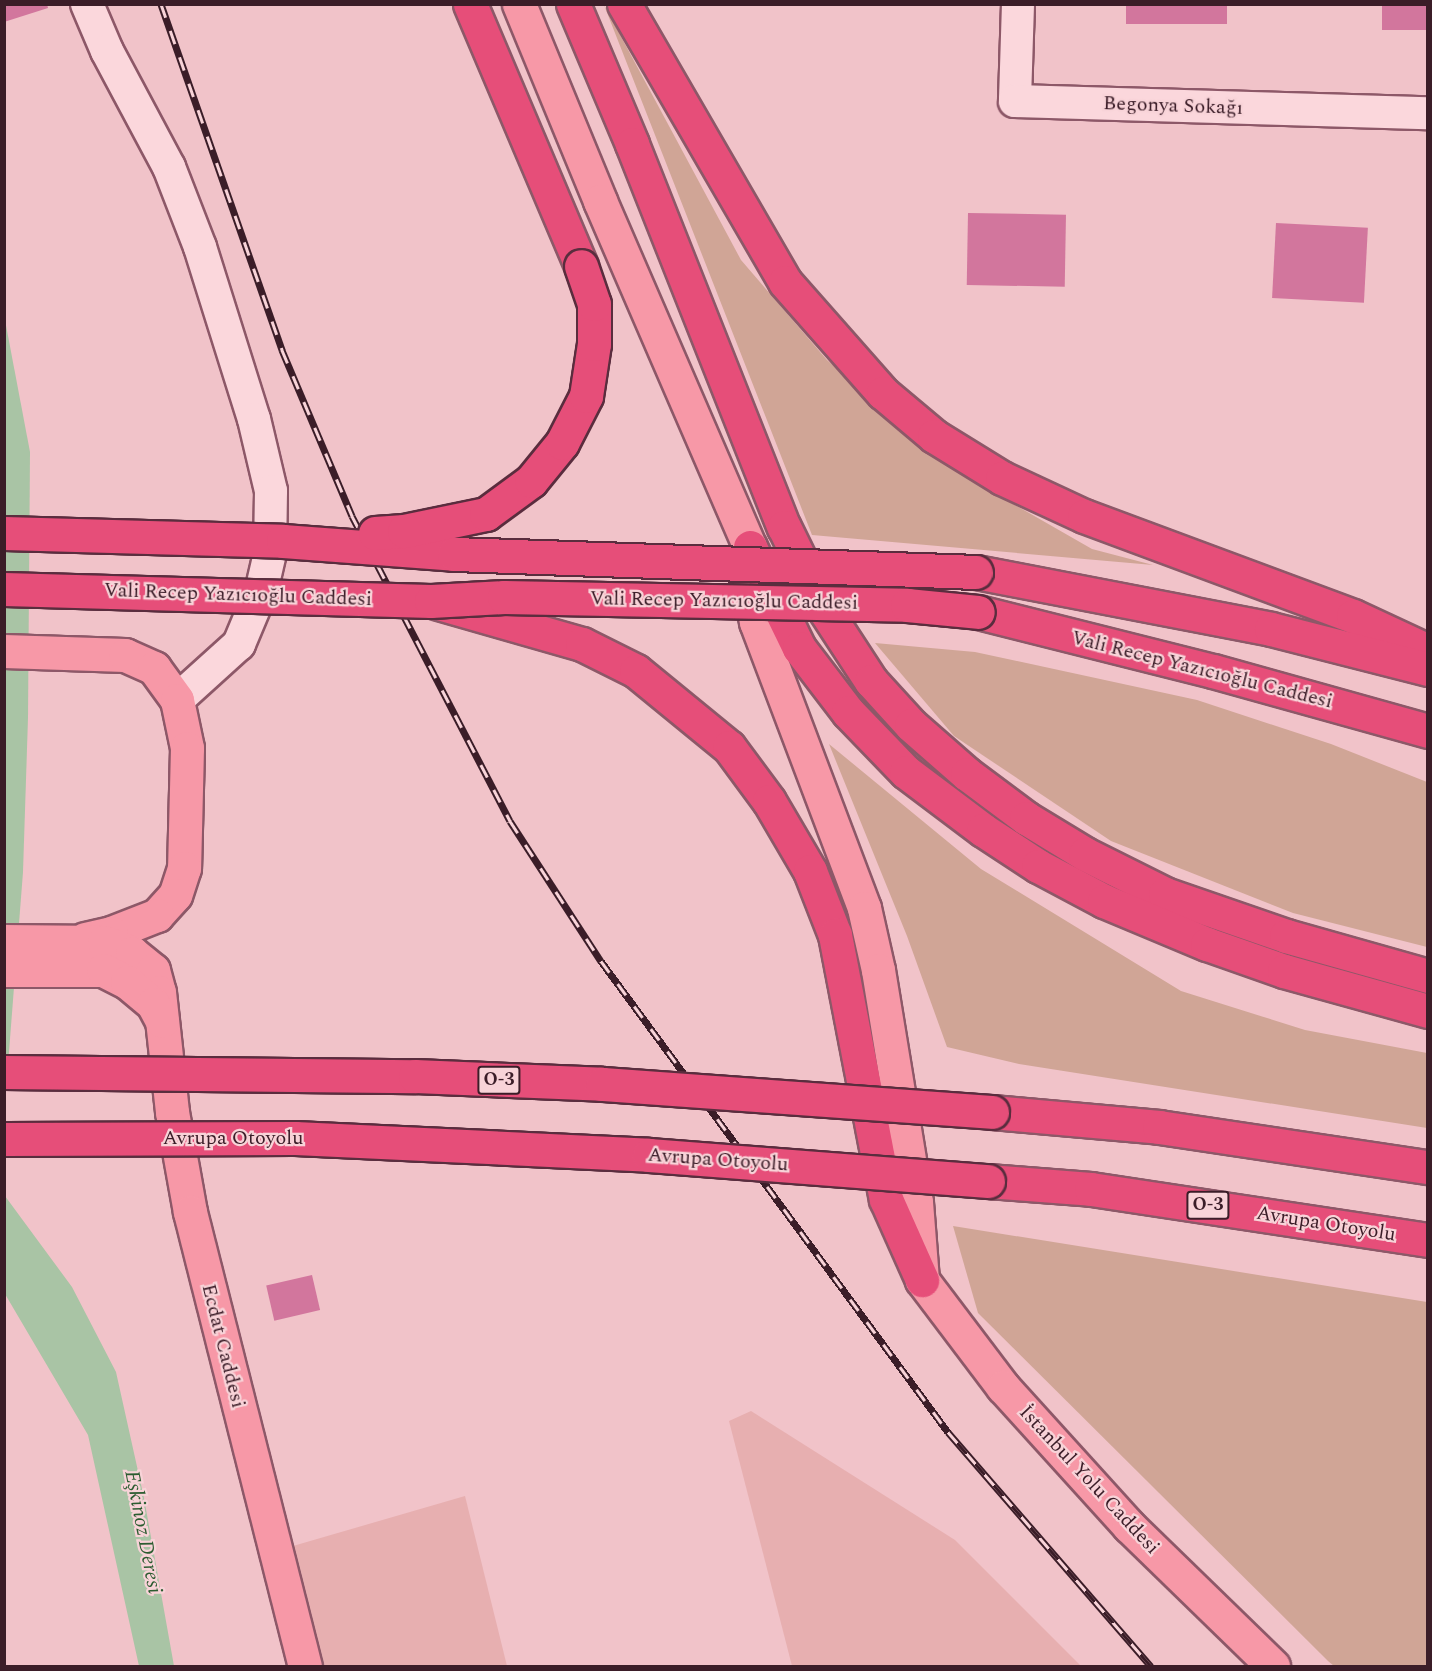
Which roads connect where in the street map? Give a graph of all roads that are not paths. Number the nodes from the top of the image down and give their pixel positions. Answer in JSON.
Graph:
{"nodes":[{"id":1,"x":87,"y":4,"type":"edge"},
{"id":2,"x":470,"y":4,"type":"edge"},
{"id":3,"x":519,"y":4,"type":"edge"},
{"id":4,"x":573,"y":4,"type":"edge"},
{"id":5,"x":624,"y":4,"type":"edge"},
{"id":6,"x":1018,"y":4,"type":"edge"},
{"id":7,"x":1428,"y":113,"type":"edge"},
{"id":8,"x":4,"y":533,"type":"edge"},
{"id":9,"x":283,"y":542,"type":"junction"},
{"id":10,"x":750,"y":547,"type":"junction"},
{"id":11,"x":4,"y":589,"type":"edge"},
{"id":12,"x":431,"y":601,"type":"junction"},
{"id":13,"x":4,"y":651,"type":"edge"},
{"id":14,"x":1428,"y":651,"type":"edge"},
{"id":15,"x":1428,"y":669,"type":"edge"},
{"id":16,"x":177,"y":700,"type":"junction"},
{"id":17,"x":1428,"y":731,"type":"edge"},
{"id":18,"x":4,"y":941,"type":"edge"},
{"id":19,"x":60,"y":950,"type":"junction"},
{"id":20,"x":4,"y":970,"type":"edge"},
{"id":21,"x":1428,"y":976,"type":"edge"},
{"id":22,"x":1428,"y":1011,"type":"edge"},
{"id":23,"x":162,"y":1021,"type":"junction"},
{"id":24,"x":4,"y":1072,"type":"edge"},
{"id":25,"x":4,"y":1138,"type":"edge"},
{"id":26,"x":1428,"y":1167,"type":"edge"},
{"id":27,"x":1428,"y":1240,"type":"edge"},
{"id":28,"x":922,"y":1280,"type":"junction"},
{"id":29,"x":305,"y":1666,"type":"edge"},
{"id":30,"x":1274,"y":1666,"type":"edge"}],
"edges":[{"from":1,"to":16,"type":"street"},
{"from":2,"to":9,"type":"highway","bridge":true},
{"from":3,"to":10,"type":"main road"},
{"from":4,"to":21,"type":"highway"},
{"from":5,"to":14,"type":"highway"},
{"from":6,"to":7,"type":"street","name":"Begonya Sokağı"},
{"from":8,"to":9,"type":"highway","name":"Vali Recep Yazıcıoğlu Caddesi","bridge":true},
{"from":9,"to":15,"type":"highway","name":"Vali Recep Yazıcıoğlu Caddesi","bridge":true},
{"from":10,"to":22,"type":"highway"},
{"from":10,"to":28,"type":"main road"},
{"from":11,"to":12,"type":"highway","name":"Vali Recep Yazıcıoğlu Caddesi","bridge":true},
{"from":12,"to":17,"type":"highway","name":"Vali Recep Yazıcıoğlu Caddesi","bridge":true},
{"from":12,"to":28,"type":"highway"},
{"from":13,"to":16,"type":"main road"},
{"from":16,"to":19,"type":"main road"},
{"from":18,"to":19,"type":"main road","name":"Ecdat Caddesi"},
{"from":19,"to":20,"type":"main road","name":"Ecdat Caddesi"},
{"from":19,"to":23,"type":"main road","name":"Ecdat Caddesi"},
{"from":19,"to":23,"type":"main road","name":"Ecdat Caddesi"},
{"from":23,"to":29,"type":"main road","name":"Ecdat Caddesi"},
{"from":24,"to":26,"type":"highway","number":"O-3","bridge":true},
{"from":25,"to":27,"type":"highway","name":"Avrupa Otoyolu","number":"O-3","bridge":true},
{"from":28,"to":30,"type":"main road","name":"İstanbul Yolu Caddesi"}]}
